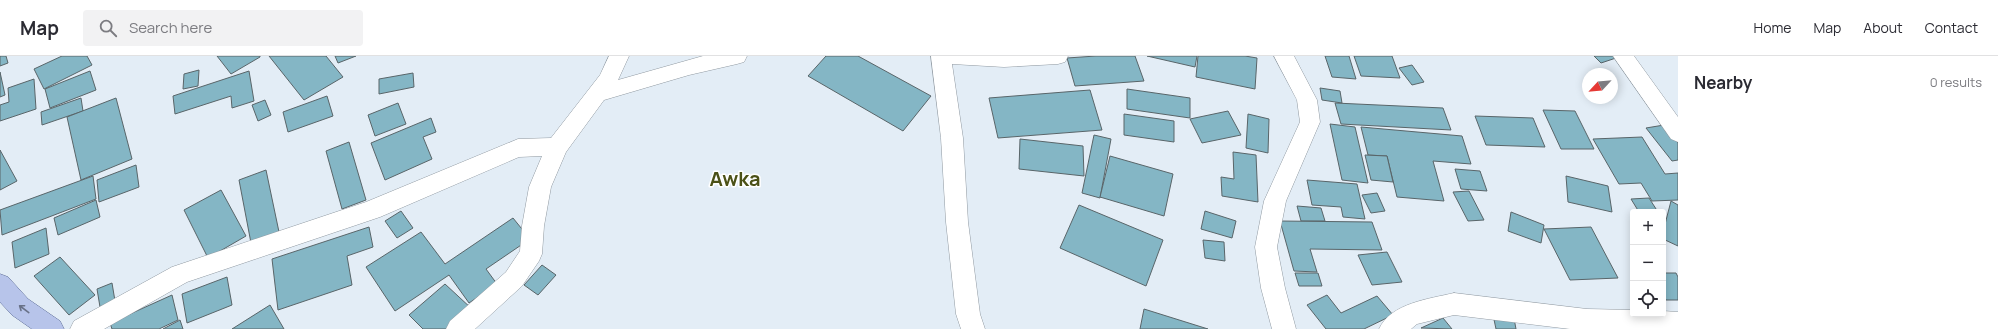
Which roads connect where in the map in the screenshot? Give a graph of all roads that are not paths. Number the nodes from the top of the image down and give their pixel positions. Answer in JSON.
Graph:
{"nodes":[{"id":1,"x":619,"y":56,"type":"edge"},
{"id":2,"x":737,"y":56,"type":"edge"},
{"id":3,"x":941,"y":56,"type":"edge"},
{"id":4,"x":959,"y":56,"type":"edge"},
{"id":5,"x":1058,"y":56,"type":"edge"},
{"id":6,"x":1284,"y":56,"type":"edge"},
{"id":7,"x":1623,"y":56,"type":"edge"},
{"id":8,"x":598,"y":94,"type":"junction"},
{"id":9,"x":1678,"y":134,"type":"edge"},
{"id":10,"x":557,"y":147,"type":"junction"},
{"id":11,"x":0,"y":285,"type":"edge"},
{"id":12,"x":1678,"y":324,"type":"edge"},
{"id":13,"x":52,"y":329,"type":"edge"},
{"id":14,"x":82,"y":329,"type":"edge"},
{"id":15,"x":458,"y":329,"type":"edge"},
{"id":16,"x":972,"y":329,"type":"edge"},
{"id":17,"x":1284,"y":329,"type":"edge"},
{"id":18,"x":1391,"y":329,"type":"edge"}],
"edges":[{"from":1,"to":8,"type":"street"},
{"from":2,"to":8,"type":"street"},
{"from":3,"to":16,"type":"street"},
{"from":4,"to":5,"type":"street"},
{"from":6,"to":17,"type":"street"},
{"from":7,"to":9,"type":"street"},
{"from":8,"to":10,"type":"street"},
{"from":10,"to":14,"type":"street"},
{"from":10,"to":15,"type":"street"},
{"from":13,"to":11,"type":"main road","one_way":true},
{"from":12,"to":18,"type":"street"}]}
